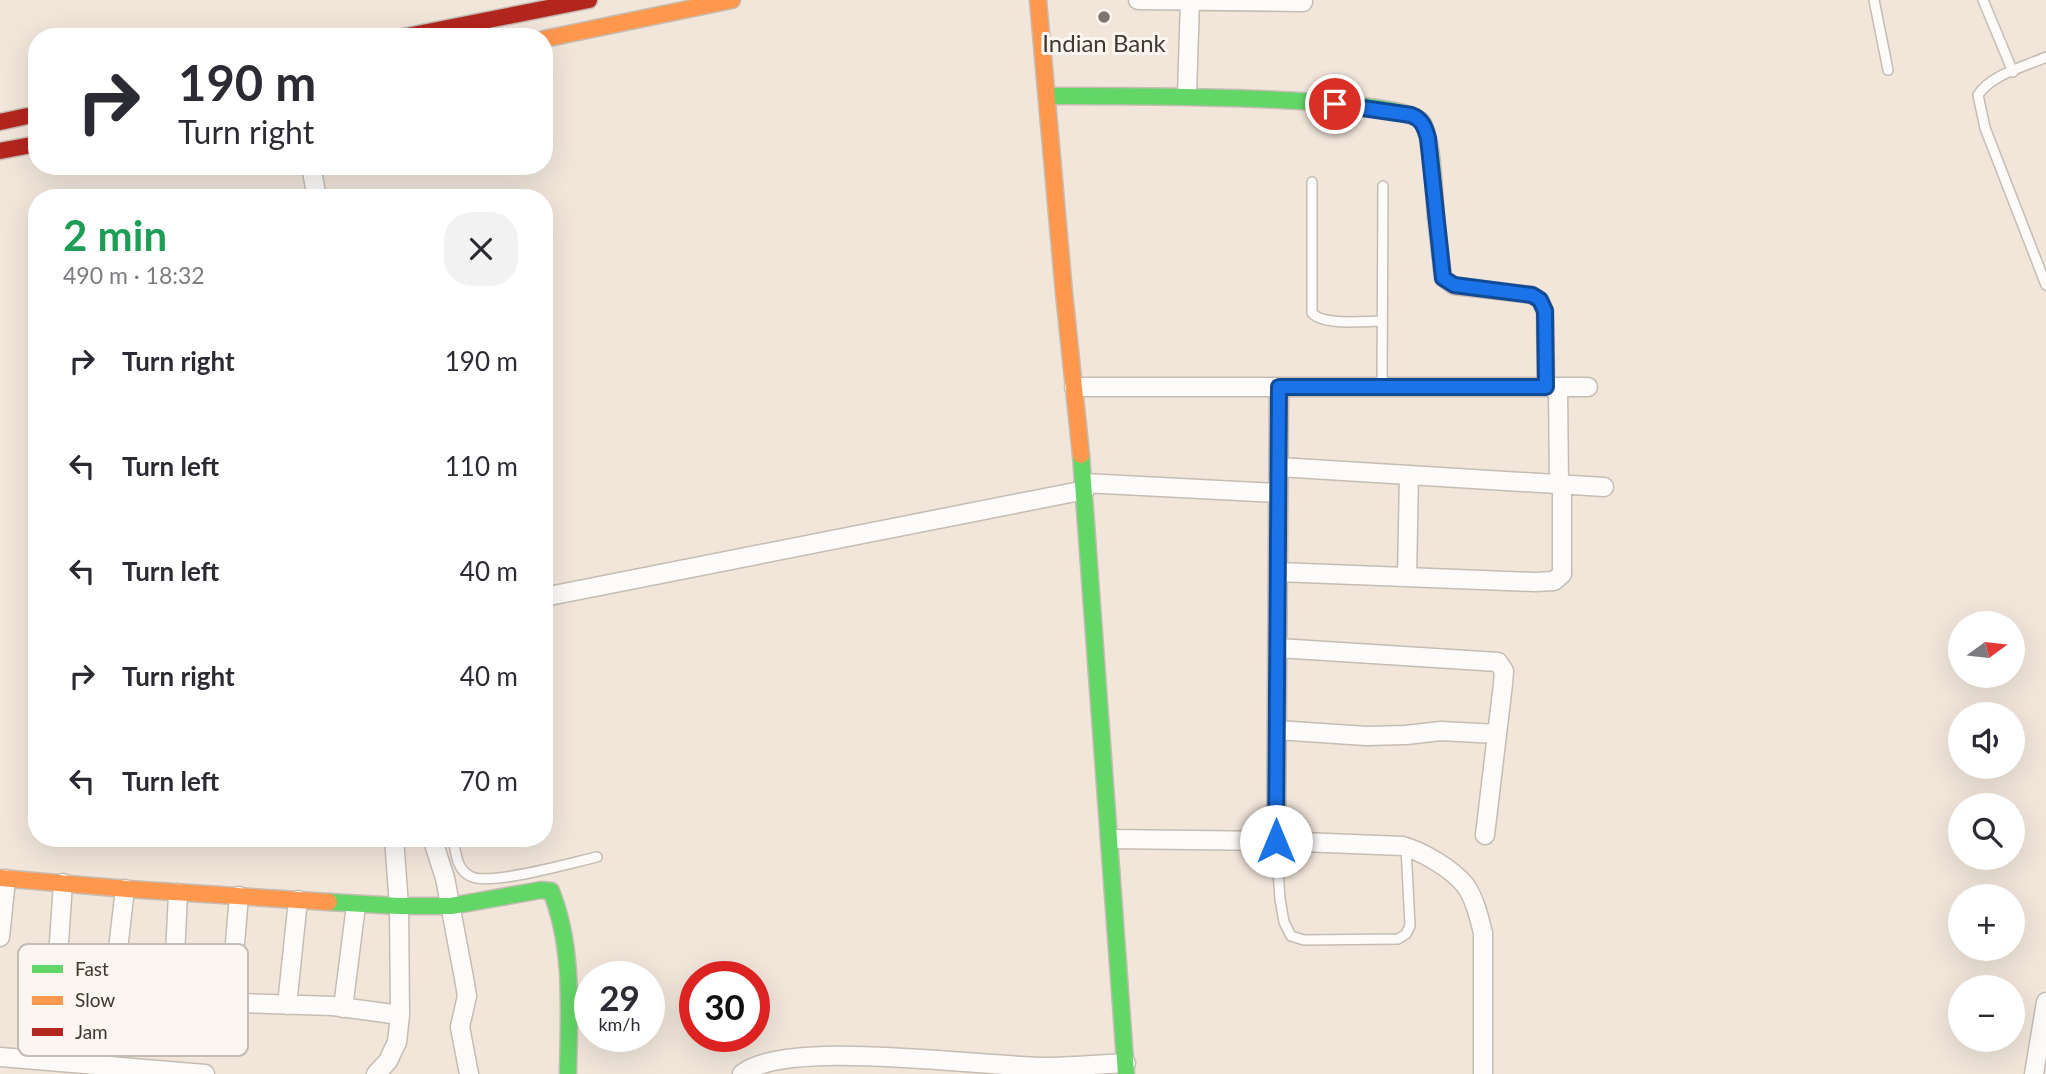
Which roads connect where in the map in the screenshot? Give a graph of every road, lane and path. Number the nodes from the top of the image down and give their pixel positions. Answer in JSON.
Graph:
{"nodes":[{"id":1,"x":589,"y":0,"type":"edge"},
{"id":2,"x":732,"y":0,"type":"edge"},
{"id":3,"x":1038,"y":0,"type":"edge"},
{"id":4,"x":1138,"y":0,"type":"edge"},
{"id":5,"x":1874,"y":0,"type":"edge"},
{"id":6,"x":1983,"y":0,"type":"edge"},
{"id":7,"x":1190,"y":1,"type":"edge"},
{"id":8,"x":1303,"y":2,"type":"dead end"},
{"id":9,"x":447,"y":28,"type":"edge"},
{"id":10,"x":553,"y":37,"type":"edge"},
{"id":11,"x":2046,"y":57,"type":"edge"},
{"id":12,"x":1888,"y":70,"type":"dead end"},
{"id":13,"x":2012,"y":72,"type":"junction"},
{"id":14,"x":1187,"y":95,"type":"junction"},
{"id":15,"x":1047,"y":96,"type":"junction"},
{"id":16,"x":28,"y":116,"type":"edge"},
{"id":17,"x":0,"y":122,"type":"edge"},
{"id":18,"x":28,"y":146,"type":"edge"},
{"id":19,"x":0,"y":151,"type":"edge"},
{"id":20,"x":1311,"y":182,"type":"dead end"},
{"id":21,"x":1383,"y":186,"type":"dead end"},
{"id":22,"x":2043,"y":267,"type":"edge"},
{"id":23,"x":2046,"y":285,"type":"edge"},
{"id":24,"x":1382,"y":321,"type":"junction"},
{"id":25,"x":1074,"y":387,"type":"junction"},
{"id":26,"x":1279,"y":387,"type":"junction"},
{"id":27,"x":1382,"y":387,"type":"junction"},
{"id":28,"x":1552,"y":387,"type":"junction"},
{"id":29,"x":1588,"y":387,"type":"dead end"},
{"id":30,"x":1279,"y":467,"type":"junction"},
{"id":31,"x":1409,"y":475,"type":"junction"},
{"id":32,"x":1561,"y":485,"type":"junction"},
{"id":33,"x":1084,"y":486,"type":"junction"},
{"id":34,"x":1604,"y":488,"type":"dead end"},
{"id":35,"x":1279,"y":493,"type":"junction"},
{"id":36,"x":1278,"y":572,"type":"junction"},
{"id":37,"x":1407,"y":577,"type":"junction"},
{"id":38,"x":553,"y":595,"type":"edge"},
{"id":39,"x":1278,"y":648,"type":"junction"},
{"id":40,"x":1277,"y":730,"type":"junction"},
{"id":41,"x":1497,"y":734,"type":"junction"},
{"id":42,"x":1485,"y":835,"type":"dead end"},
{"id":43,"x":1110,"y":839,"type":"junction"},
{"id":44,"x":1276,"y":841,"type":"junction"},
{"id":45,"x":395,"y":847,"type":"edge"},
{"id":46,"x":435,"y":847,"type":"edge"},
{"id":47,"x":455,"y":847,"type":"edge"},
{"id":48,"x":1406,"y":847,"type":"junction"},
{"id":49,"x":597,"y":856,"type":"dead end"},
{"id":50,"x":3,"y":879,"type":"edge"},
{"id":51,"x":63,"y":883,"type":"junction"},
{"id":52,"x":125,"y":889,"type":"junction"},
{"id":53,"x":178,"y":892,"type":"junction"},
{"id":54,"x":239,"y":896,"type":"junction"},
{"id":55,"x":299,"y":900,"type":"junction"},
{"id":56,"x":356,"y":905,"type":"junction"},
{"id":57,"x":399,"y":906,"type":"junction"},
{"id":58,"x":451,"y":906,"type":"junction"},
{"id":59,"x":0,"y":937,"type":"edge"},
{"id":60,"x":59,"y":944,"type":"edge"},
{"id":61,"x":119,"y":944,"type":"edge"},
{"id":62,"x":176,"y":944,"type":"edge"},
{"id":63,"x":235,"y":944,"type":"edge"},
{"id":64,"x":2046,"y":1002,"type":"edge"},
{"id":65,"x":248,"y":1003,"type":"edge"},
{"id":66,"x":287,"y":1005,"type":"junction"},
{"id":67,"x":342,"y":1008,"type":"junction"},
{"id":68,"x":400,"y":1015,"type":"junction"},
{"id":69,"x":51,"y":1056,"type":"edge"},
{"id":70,"x":0,"y":1058,"type":"edge"},
{"id":71,"x":51,"y":1061,"type":"junction"},
{"id":72,"x":1126,"y":1068,"type":"edge"},
{"id":73,"x":205,"y":1074,"type":"edge"},
{"id":74,"x":376,"y":1074,"type":"edge"},
{"id":75,"x":469,"y":1074,"type":"edge"},
{"id":76,"x":568,"y":1074,"type":"edge"},
{"id":77,"x":742,"y":1074,"type":"edge"},
{"id":78,"x":1483,"y":1074,"type":"edge"},
{"id":79,"x":2034,"y":1074,"type":"edge"}],
"edges":[{"from":1,"to":9,"type":"street"},
{"from":2,"to":10,"type":"street"},
{"from":3,"to":15,"type":"street"},
{"from":4,"to":7,"type":"street"},
{"from":5,"to":12,"type":"lane"},
{"from":6,"to":13,"type":"lane"},
{"from":7,"to":8,"type":"street"},
{"from":7,"to":14,"type":"street"},
{"from":11,"to":13,"type":"lane"},
{"from":13,"to":22,"type":"lane"},
{"from":14,"to":15,"type":"street"},
{"from":14,"to":28,"type":"street"},
{"from":15,"to":25,"type":"street"},
{"from":16,"to":17,"type":"street"},
{"from":18,"to":19,"type":"street"},
{"from":20,"to":24,"type":"lane"},
{"from":21,"to":24,"type":"lane"},
{"from":22,"to":23,"type":"lane"},
{"from":24,"to":27,"type":"lane"},
{"from":25,"to":26,"type":"street"},
{"from":25,"to":33,"type":"street"},
{"from":26,"to":27,"type":"street"},
{"from":26,"to":30,"type":"street"},
{"from":27,"to":28,"type":"street"},
{"from":28,"to":29,"type":"street"},
{"from":28,"to":32,"type":"street"},
{"from":30,"to":31,"type":"street"},
{"from":30,"to":35,"type":"street"},
{"from":31,"to":32,"type":"street"},
{"from":31,"to":37,"type":"street"},
{"from":32,"to":34,"type":"street"},
{"from":32,"to":37,"type":"street"},
{"from":33,"to":35,"type":"street"},
{"from":33,"to":38,"type":"street"},
{"from":33,"to":43,"type":"street"},
{"from":35,"to":36,"type":"street"},
{"from":36,"to":37,"type":"street"},
{"from":36,"to":39,"type":"street"},
{"from":39,"to":40,"type":"street"},
{"from":39,"to":41,"type":"street"},
{"from":40,"to":41,"type":"street"},
{"from":40,"to":44,"type":"street"},
{"from":41,"to":42,"type":"street"},
{"from":43,"to":44,"type":"street"},
{"from":43,"to":72,"type":"street"},
{"from":44,"to":48,"type":"street"},
{"from":44,"to":48,"type":"lane"},
{"from":45,"to":57,"type":"street"},
{"from":46,"to":58,"type":"street"},
{"from":47,"to":49,"type":"lane"},
{"from":48,"to":78,"type":"street"},
{"from":50,"to":51,"type":"street"},
{"from":50,"to":59,"type":"street"},
{"from":51,"to":52,"type":"street"},
{"from":51,"to":60,"type":"street"},
{"from":52,"to":53,"type":"street"},
{"from":52,"to":61,"type":"street"},
{"from":53,"to":54,"type":"street"},
{"from":53,"to":62,"type":"street"},
{"from":54,"to":55,"type":"street"},
{"from":54,"to":63,"type":"street"},
{"from":55,"to":56,"type":"street"},
{"from":55,"to":66,"type":"street"},
{"from":56,"to":57,"type":"street"},
{"from":56,"to":67,"type":"street"},
{"from":57,"to":58,"type":"street"},
{"from":57,"to":68,"type":"street"},
{"from":58,"to":75,"type":"street"},
{"from":58,"to":76,"type":"street"},
{"from":64,"to":79,"type":"street"},
{"from":65,"to":66,"type":"street"},
{"from":66,"to":67,"type":"street"},
{"from":67,"to":68,"type":"street"},
{"from":68,"to":74,"type":"street"},
{"from":69,"to":71,"type":"street"},
{"from":70,"to":71,"type":"street"},
{"from":71,"to":73,"type":"street"},
{"from":72,"to":77,"type":"street"}]}
